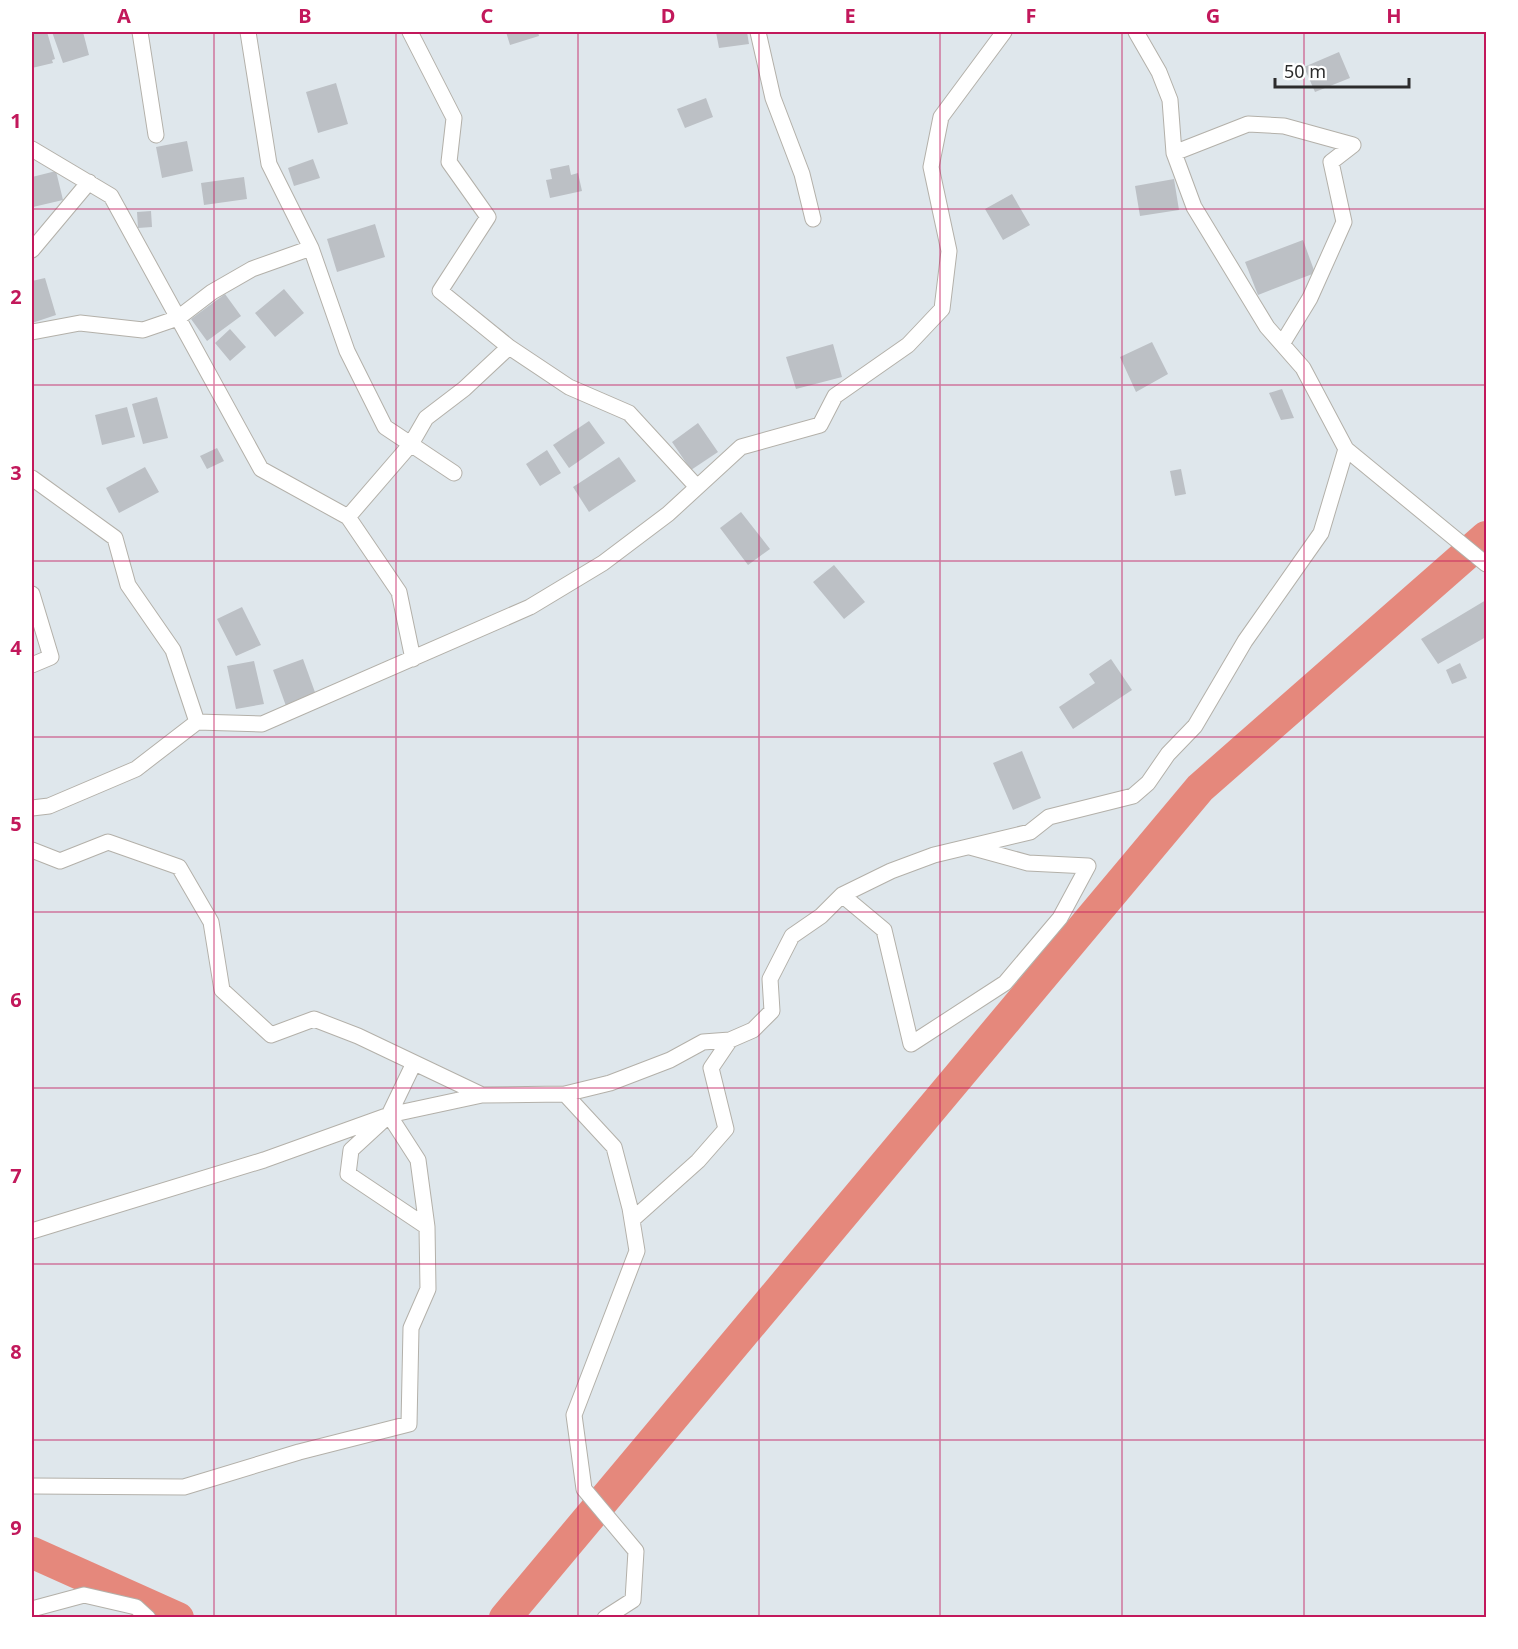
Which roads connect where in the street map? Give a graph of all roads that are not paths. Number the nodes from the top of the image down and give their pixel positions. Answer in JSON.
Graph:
{"nodes":[{"id":1,"x":140,"y":32,"type":"edge"},
{"id":2,"x":248,"y":32,"type":"edge"},
{"id":3,"x":410,"y":32,"type":"edge"},
{"id":4,"x":758,"y":32,"type":"edge"},
{"id":5,"x":1004,"y":32,"type":"edge"},
{"id":6,"x":1136,"y":32,"type":"edge"},
{"id":7,"x":156,"y":135,"type":"dead end"},
{"id":8,"x":32,"y":149,"type":"edge"},
{"id":9,"x":1174,"y":153,"type":"junction"},
{"id":10,"x":89,"y":183,"type":"junction"},
{"id":11,"x":813,"y":219,"type":"dead end"},
{"id":12,"x":311,"y":248,"type":"junction"},
{"id":13,"x":32,"y":250,"type":"edge"},
{"id":14,"x":178,"y":318,"type":"junction"},
{"id":15,"x":32,"y":332,"type":"edge"},
{"id":16,"x":1282,"y":344,"type":"junction"},
{"id":17,"x":509,"y":347,"type":"junction"},
{"id":18,"x":411,"y":444,"type":"junction"},
{"id":19,"x":1346,"y":448,"type":"junction"},
{"id":20,"x":454,"y":472,"type":"dead end"},
{"id":21,"x":32,"y":478,"type":"edge"},
{"id":22,"x":697,"y":488,"type":"junction"},
{"id":23,"x":348,"y":517,"type":"junction"},
{"id":24,"x":1486,"y":564,"type":"edge"},
{"id":25,"x":33,"y":602,"type":"edge"},
{"id":26,"x":413,"y":659,"type":"junction"},
{"id":27,"x":32,"y":665,"type":"edge"},
{"id":28,"x":197,"y":722,"type":"junction"},
{"id":29,"x":32,"y":808,"type":"edge"},
{"id":30,"x":969,"y":846,"type":"junction"},
{"id":31,"x":32,"y":850,"type":"edge"},
{"id":32,"x":842,"y":895,"type":"junction"},
{"id":33,"x":730,"y":1040,"type":"junction"},
{"id":34,"x":414,"y":1063,"type":"junction"},
{"id":35,"x":565,"y":1094,"type":"junction"},
{"id":36,"x":482,"y":1095,"type":"junction"},
{"id":37,"x":388,"y":1115,"type":"junction"},
{"id":38,"x":632,"y":1220,"type":"junction"},
{"id":39,"x":427,"y":1227,"type":"junction"},
{"id":40,"x":32,"y":1231,"type":"edge"},
{"id":41,"x":32,"y":1486,"type":"edge"},
{"id":42,"x":32,"y":1609,"type":"edge"},
{"id":43,"x":148,"y":1617,"type":"edge"},
{"id":44,"x":605,"y":1617,"type":"edge"}],
"edges":[{"from":1,"to":7,"type":"street"},
{"from":2,"to":12,"type":"street"},
{"from":3,"to":17,"type":"street"},
{"from":4,"to":11,"type":"street"},
{"from":5,"to":22,"type":"street"},
{"from":6,"to":9,"type":"street"},
{"from":8,"to":10,"type":"street"},
{"from":9,"to":16,"type":"street"},
{"from":9,"to":16,"type":"street"},
{"from":10,"to":13,"type":"street"},
{"from":10,"to":14,"type":"street"},
{"from":12,"to":14,"type":"street"},
{"from":12,"to":18,"type":"street"},
{"from":14,"to":15,"type":"street"},
{"from":14,"to":23,"type":"street"},
{"from":16,"to":19,"type":"street"},
{"from":17,"to":18,"type":"street"},
{"from":17,"to":22,"type":"street"},
{"from":18,"to":20,"type":"street"},
{"from":18,"to":23,"type":"street"},
{"from":19,"to":24,"type":"street"},
{"from":19,"to":30,"type":"street"},
{"from":21,"to":28,"type":"street"},
{"from":22,"to":26,"type":"street"},
{"from":23,"to":26,"type":"street"},
{"from":25,"to":27,"type":"street"},
{"from":26,"to":28,"type":"street"},
{"from":28,"to":29,"type":"street"},
{"from":30,"to":32,"type":"street"},
{"from":30,"to":32,"type":"street"},
{"from":31,"to":34,"type":"street"},
{"from":32,"to":33,"type":"street"},
{"from":33,"to":35,"type":"street"},
{"from":33,"to":38,"type":"street"},
{"from":34,"to":36,"type":"street"},
{"from":34,"to":37,"type":"street"},
{"from":35,"to":36,"type":"street"},
{"from":35,"to":38,"type":"street"},
{"from":36,"to":37,"type":"street"},
{"from":37,"to":39,"type":"street"},
{"from":37,"to":39,"type":"street"},
{"from":37,"to":40,"type":"street"},
{"from":38,"to":44,"type":"street"},
{"from":39,"to":41,"type":"street"},
{"from":42,"to":43,"type":"street"}]}
